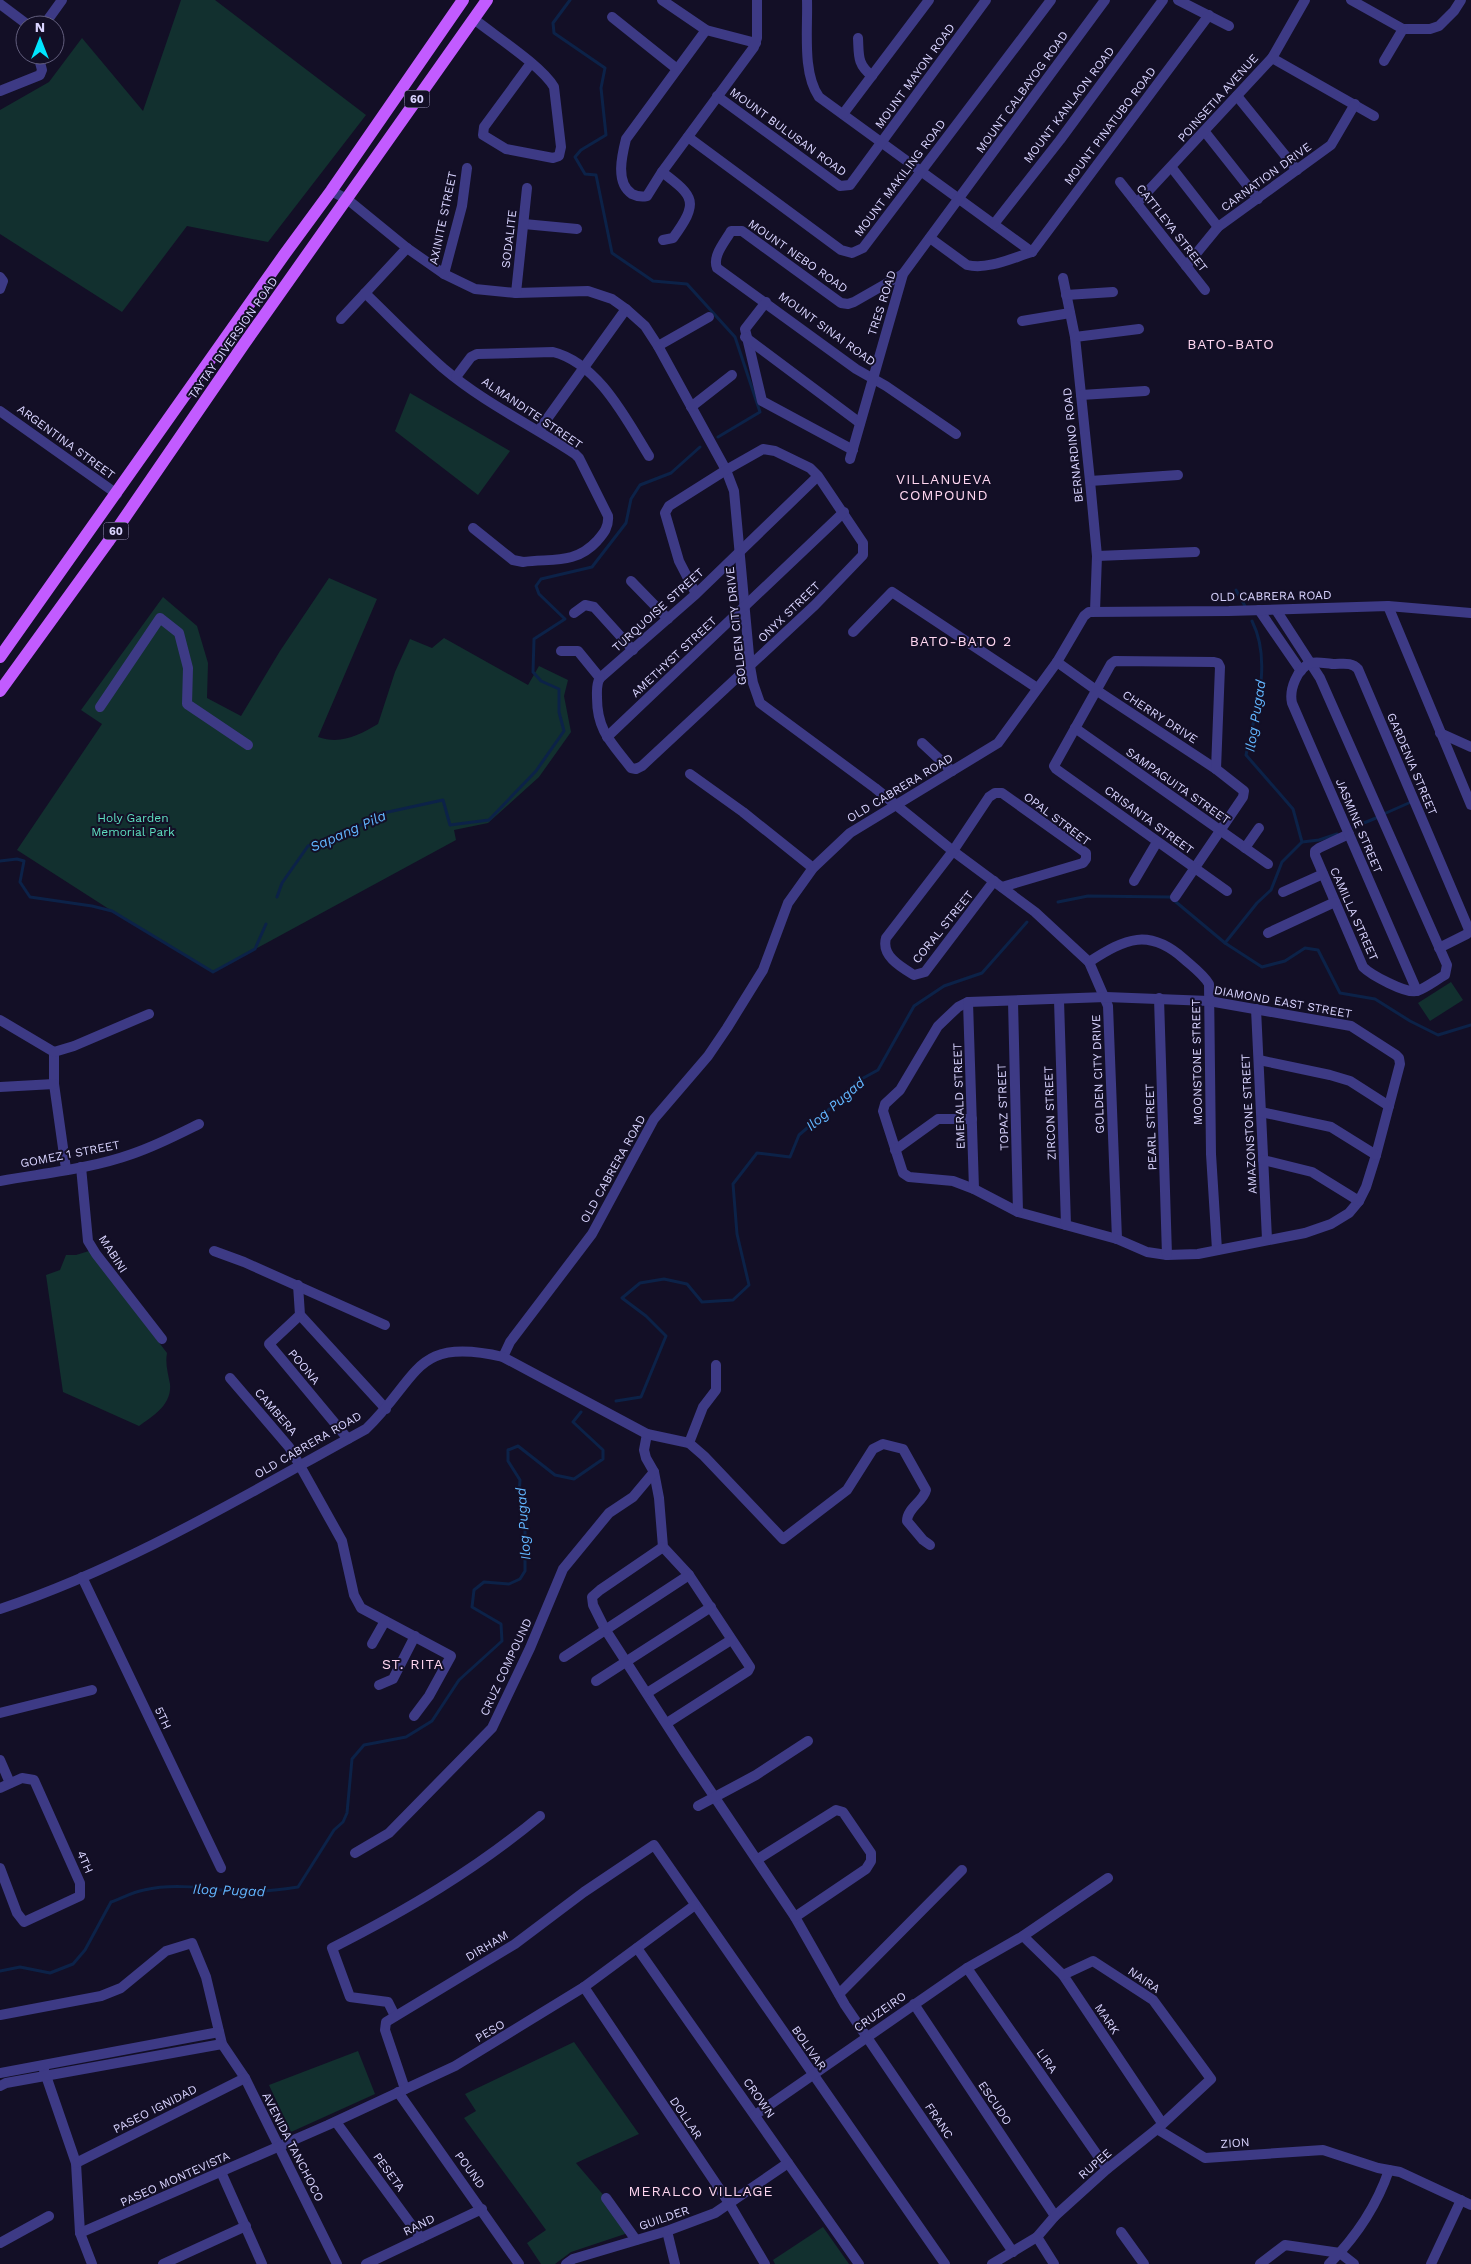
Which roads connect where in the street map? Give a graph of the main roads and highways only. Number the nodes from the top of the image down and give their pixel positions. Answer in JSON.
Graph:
{"nodes":[{"id":1,"x":463,"y":0,"type":"edge"},
{"id":2,"x":487,"y":0,"type":"edge"},
{"id":3,"x":0,"y":657,"type":"edge"},
{"id":4,"x":0,"y":691,"type":"edge"}],
"edges":[{"from":1,"to":3,"type":"main road","name":"TAYTAY DIVERSION ROAD","number":"60"},
{"from":2,"to":4,"type":"main road","name":"TAYTAY DIVERSION ROAD","number":"60"}]}
